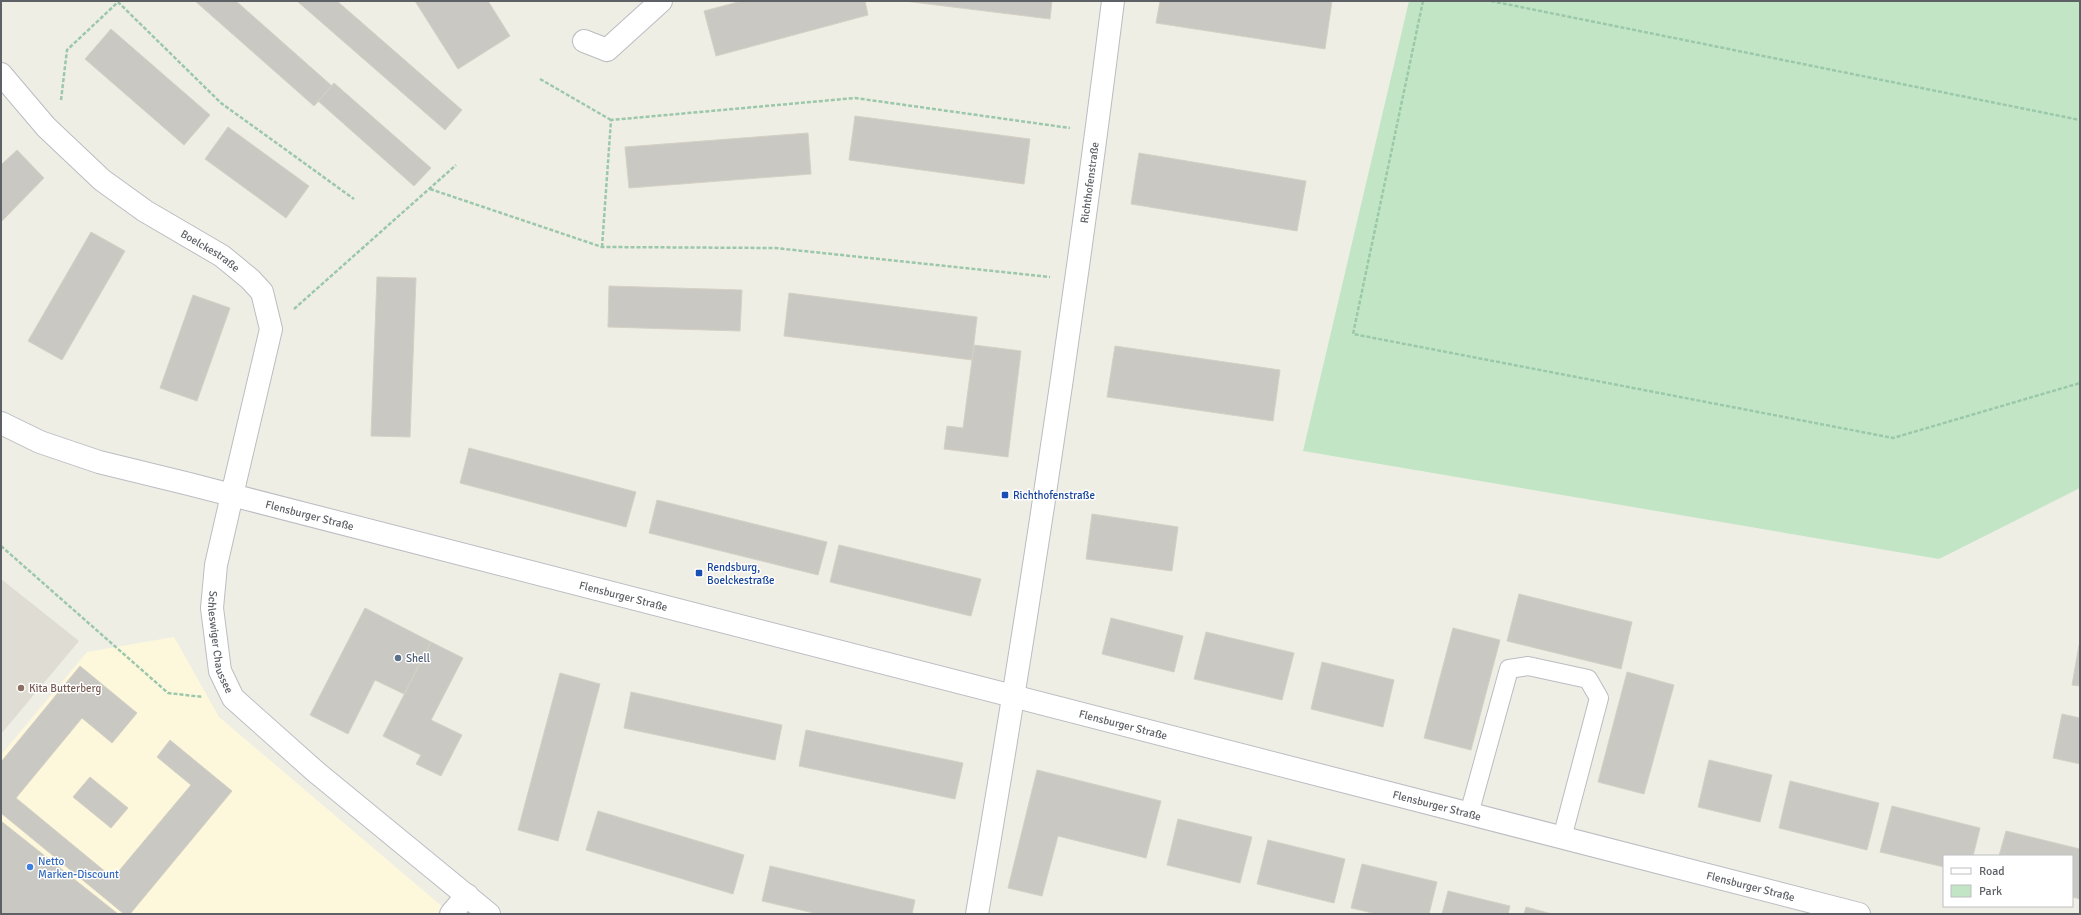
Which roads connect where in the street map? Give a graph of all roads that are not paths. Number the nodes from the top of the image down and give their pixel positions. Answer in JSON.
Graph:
{"nodes":[{"id":1,"x":661,"y":1,"type":"edge"},
{"id":2,"x":1112,"y":1,"type":"edge"},
{"id":3,"x":584,"y":41,"type":"dead end"},
{"id":4,"x":1,"y":74,"type":"edge"},
{"id":5,"x":1,"y":423,"type":"edge"},
{"id":6,"x":232,"y":495,"type":"junction"},
{"id":7,"x":1014,"y":697,"type":"junction"},
{"id":8,"x":1469,"y":814,"type":"junction"},
{"id":9,"x":1562,"y":838,"type":"junction"},
{"id":10,"x":467,"y":895,"type":"junction"},
{"id":11,"x":451,"y":914,"type":"edge"},
{"id":12,"x":489,"y":914,"type":"edge"},
{"id":13,"x":976,"y":914,"type":"edge"},
{"id":14,"x":1859,"y":914,"type":"edge"}],
"edges":[{"from":1,"to":3,"type":"street"},
{"from":2,"to":7,"type":"street","name":"Richthofenstraße"},
{"from":4,"to":6,"type":"street","name":"Boelckestraße"},
{"from":5,"to":6,"type":"street"},
{"from":6,"to":7,"type":"street","name":"Flensburger Straße"},
{"from":6,"to":10,"type":"street","name":"Schleswiger Chaussee"},
{"from":7,"to":8,"type":"street","name":"Flensburger Straße"},
{"from":7,"to":13,"type":"street"},
{"from":8,"to":9,"type":"street","name":"Flensburger Straße"},
{"from":8,"to":9,"type":"lane"},
{"from":9,"to":14,"type":"street","name":"Flensburger Straße"},
{"from":10,"to":11,"type":"street"},
{"from":10,"to":12,"type":"street","name":"Schleswiger Chaussee"}]}
